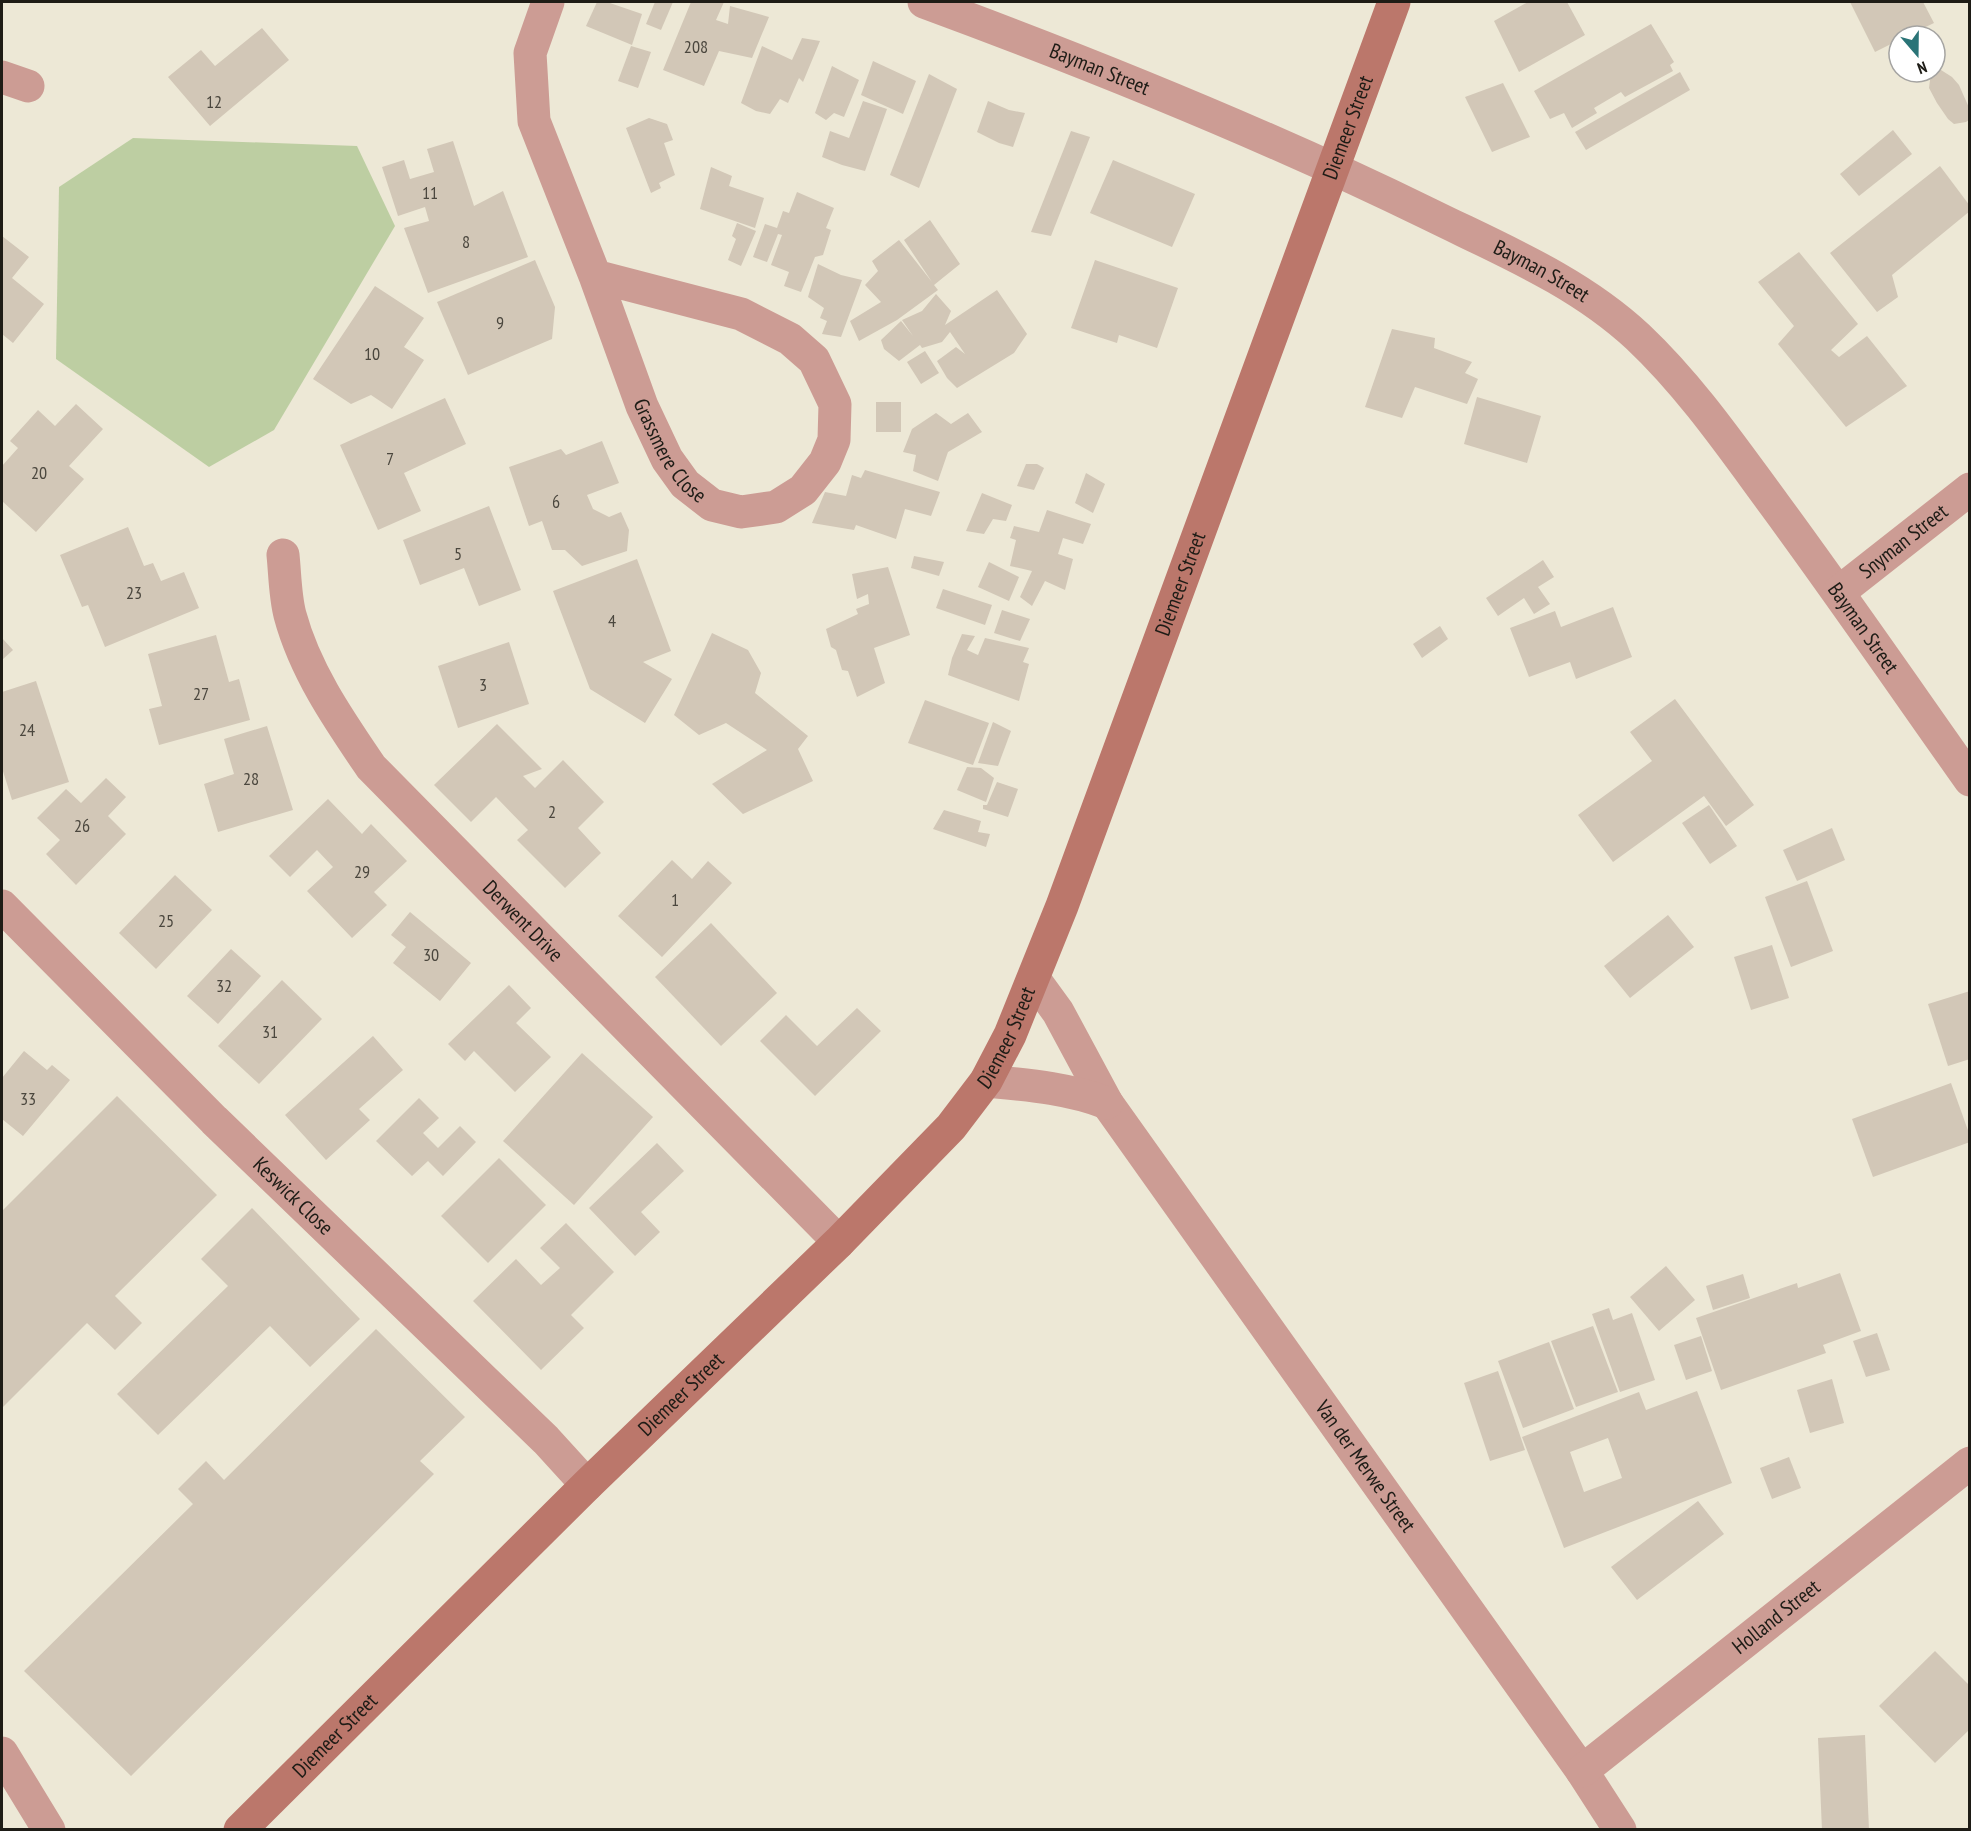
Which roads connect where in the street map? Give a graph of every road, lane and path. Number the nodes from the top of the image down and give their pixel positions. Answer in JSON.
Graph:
{"nodes":[{"id":1,"x":548,"y":2,"type":"edge"},
{"id":2,"x":924,"y":2,"type":"edge"},
{"id":3,"x":1394,"y":2,"type":"edge"},
{"id":4,"x":958,"y":7,"type":"edge"},
{"id":5,"x":1333,"y":167,"type":"junction"},
{"id":6,"x":595,"y":276,"type":"junction"},
{"id":7,"x":1970,"y":489,"type":"edge"},
{"id":8,"x":283,"y":555,"type":"dead end"},
{"id":9,"x":1839,"y":592,"type":"junction"},
{"id":10,"x":1970,"y":780,"type":"edge"},
{"id":11,"x":2,"y":906,"type":"edge"},
{"id":12,"x":1034,"y":979,"type":"junction"},
{"id":13,"x":986,"y":1081,"type":"junction"},
{"id":14,"x":1107,"y":1103,"type":"junction"},
{"id":15,"x":839,"y":1242,"type":"junction"},
{"id":16,"x":1970,"y":1463,"type":"edge"},
{"id":17,"x":588,"y":1485,"type":"junction"},
{"id":18,"x":2,"y":1753,"type":"edge"},
{"id":19,"x":1582,"y":1771,"type":"junction"},
{"id":20,"x":50,"y":1830,"type":"edge"},
{"id":21,"x":240,"y":1830,"type":"edge"},
{"id":22,"x":1620,"y":1830,"type":"edge"}],
"edges":[{"from":1,"to":6,"type":"street","name":"Grassmere Close"},
{"from":2,"to":4,"type":"street","name":"Bayman Street"},
{"from":3,"to":5,"type":"street","name":"Diemeer Street"},
{"from":4,"to":5,"type":"street","name":"Bayman Street"},
{"from":5,"to":9,"type":"street","name":"Bayman Street"},
{"from":5,"to":12,"type":"street","name":"Diemeer Street"},
{"from":6,"to":6,"type":"street","name":"Grassmere Close"},
{"from":7,"to":9,"type":"street","name":"Snyman Street"},
{"from":8,"to":15,"type":"street","name":"Derwent Drive"},
{"from":9,"to":10,"type":"street","name":"Bayman Street"},
{"from":11,"to":17,"type":"street","name":"Keswick Close"},
{"from":12,"to":13,"type":"street","name":"Diemeer Street"},
{"from":12,"to":14,"type":"street","name":"Van der Merwe Street"},
{"from":13,"to":14,"type":"street"},
{"from":13,"to":15,"type":"street","name":"Diemeer Street"},
{"from":14,"to":19,"type":"street","name":"Van der Merwe Street"},
{"from":15,"to":17,"type":"street","name":"Diemeer Street"},
{"from":16,"to":19,"type":"street","name":"Holland Street"},
{"from":17,"to":21,"type":"street","name":"Diemeer Street"},
{"from":18,"to":20,"type":"street"},
{"from":19,"to":22,"type":"street","name":"Van der Merwe Street"}]}
